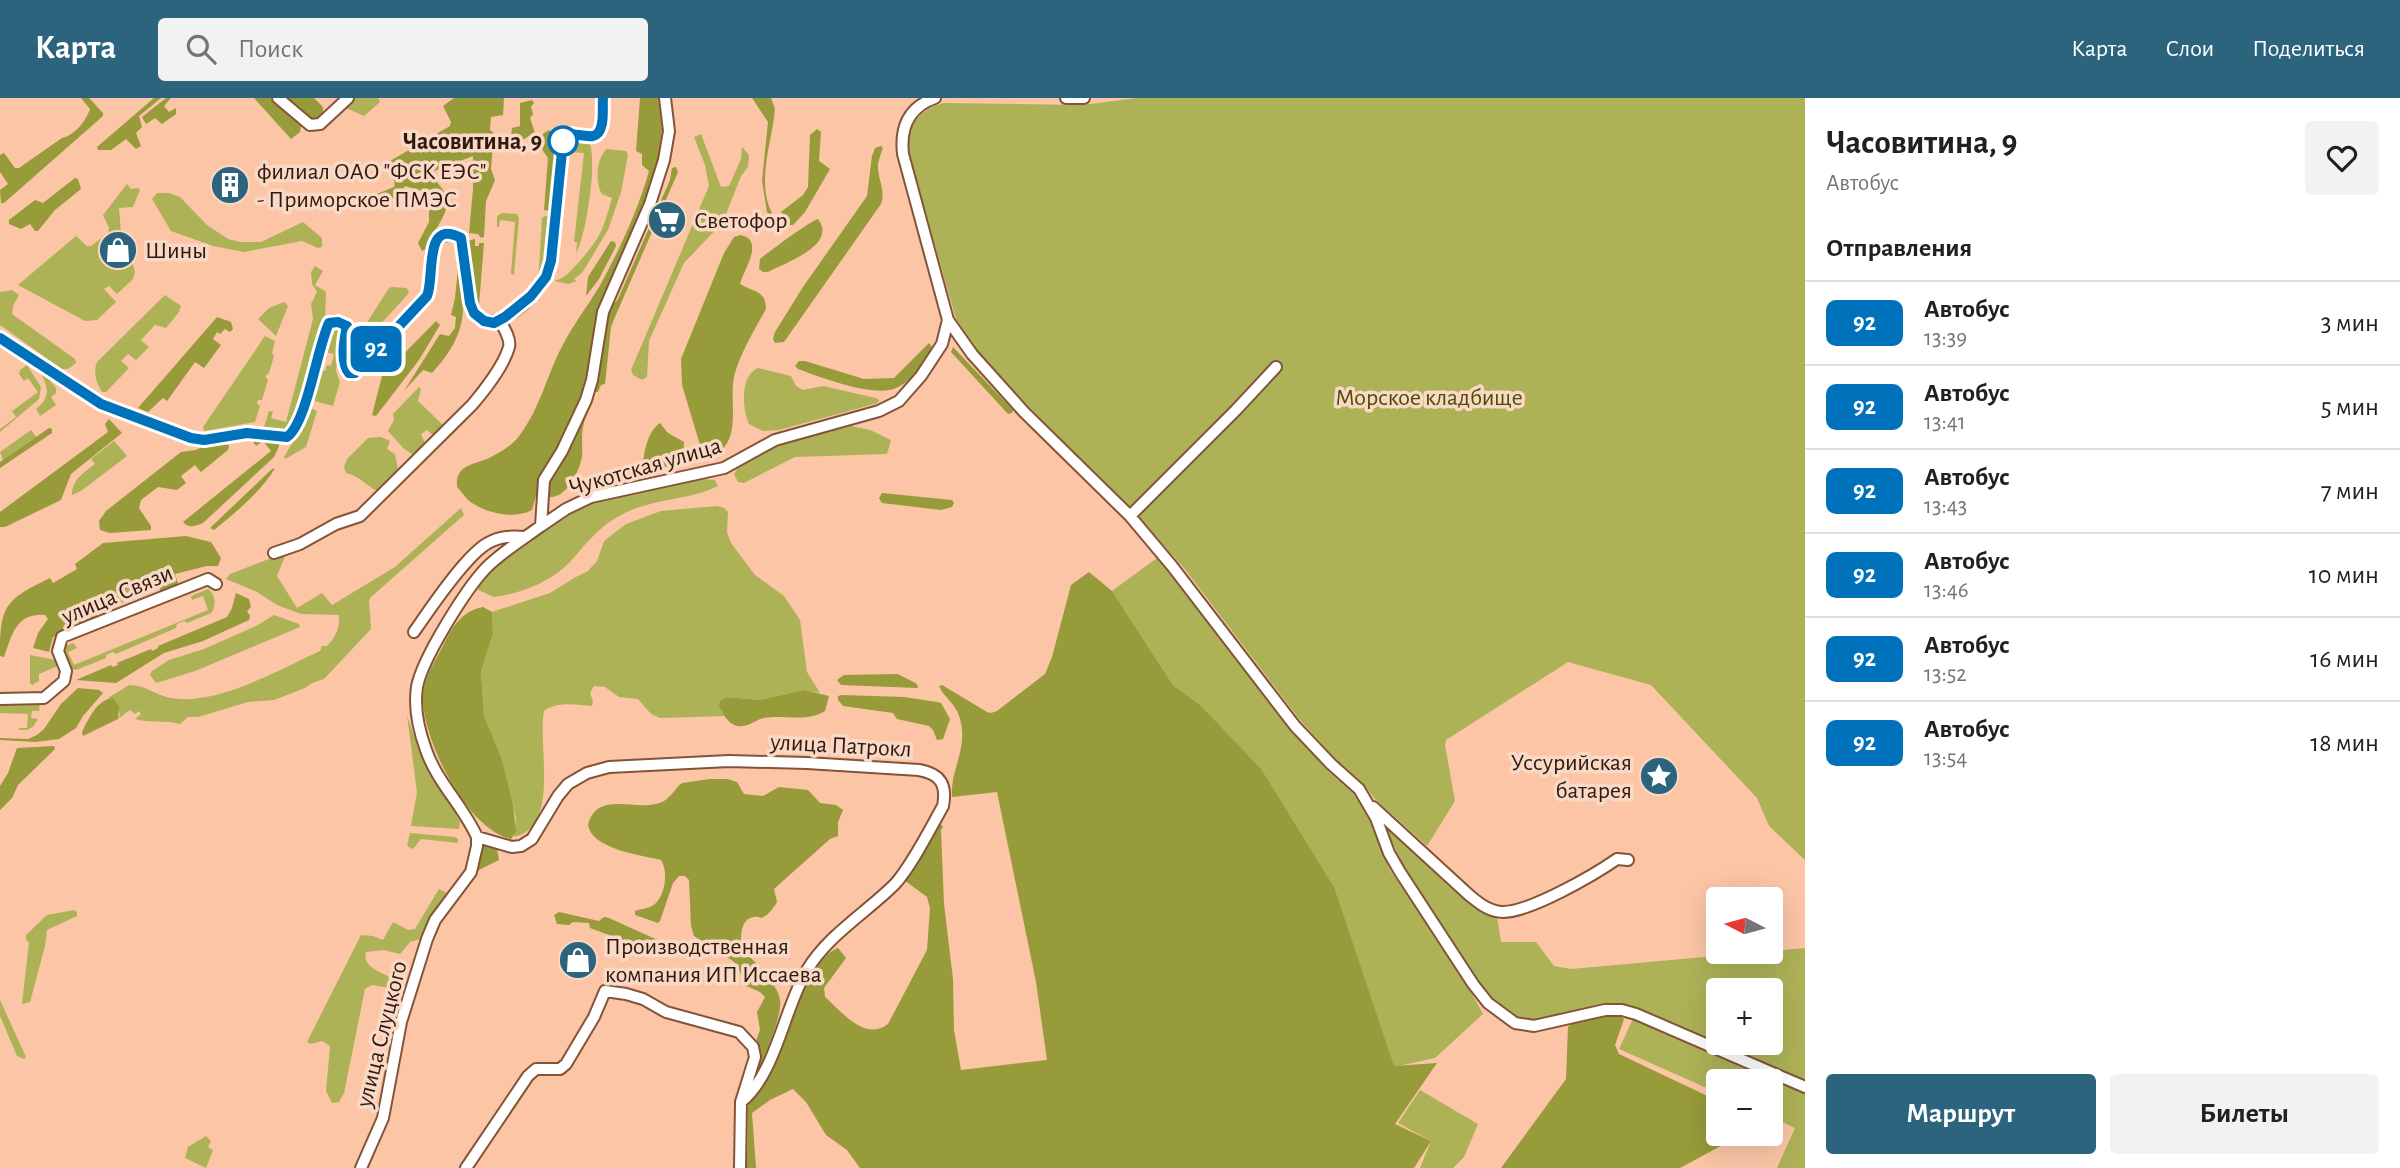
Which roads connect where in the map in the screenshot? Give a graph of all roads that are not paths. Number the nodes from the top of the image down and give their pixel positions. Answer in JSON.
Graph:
{"nodes":[{"id":1,"x":278,"y":98,"type":"edge"},
{"id":2,"x":348,"y":98,"type":"edge"},
{"id":3,"x":603,"y":98,"type":"edge"},
{"id":4,"x":665,"y":98,"type":"edge"},
{"id":5,"x":935,"y":98,"type":"edge"},
{"id":6,"x":1066,"y":98,"type":"edge"},
{"id":7,"x":1084,"y":98,"type":"edge"},
{"id":8,"x":948,"y":320,"type":"junction"},
{"id":9,"x":500,"y":321,"type":"junction"},
{"id":10,"x":0,"y":338,"type":"edge"},
{"id":11,"x":1276,"y":367,"type":"dead end"},
{"id":12,"x":1130,"y":516,"type":"junction"},
{"id":13,"x":541,"y":526,"type":"junction"},
{"id":14,"x":525,"y":537,"type":"junction"},
{"id":15,"x":274,"y":553,"type":"dead end"},
{"id":16,"x":216,"y":584,"type":"dead end"},
{"id":17,"x":414,"y":632,"type":"dead end"},
{"id":18,"x":0,"y":699,"type":"edge"},
{"id":19,"x":1368,"y":803,"type":"junction"},
{"id":20,"x":477,"y":837,"type":"junction"},
{"id":21,"x":1628,"y":860,"type":"dead end"},
{"id":22,"x":1805,"y":1087,"type":"edge"},
{"id":23,"x":741,"y":1102,"type":"junction"},
{"id":24,"x":361,"y":1168,"type":"edge"},
{"id":25,"x":466,"y":1168,"type":"edge"},
{"id":26,"x":740,"y":1168,"type":"edge"}],
"edges":[{"from":1,"to":2,"type":"street"},
{"from":3,"to":9,"type":"street"},
{"from":4,"to":13,"type":"street","name":"Чукотская улица"},
{"from":5,"to":8,"type":"street"},
{"from":6,"to":7,"type":"street"},
{"from":8,"to":12,"type":"street"},
{"from":8,"to":13,"type":"street","name":"Чукотская улица"},
{"from":9,"to":10,"type":"street"},
{"from":9,"to":15,"type":"street"},
{"from":11,"to":12,"type":"street"},
{"from":12,"to":19,"type":"street"},
{"from":13,"to":14,"type":"street"},
{"from":14,"to":17,"type":"street"},
{"from":14,"to":20,"type":"street"},
{"from":16,"to":18,"type":"street","name":"улица Связи"},
{"from":19,"to":21,"type":"street"},
{"from":19,"to":22,"type":"street"},
{"from":20,"to":23,"type":"street","name":"улица Патрокл"},
{"from":20,"to":24,"type":"street","name":"улица Слуцкого"},
{"from":23,"to":25,"type":"street"},
{"from":23,"to":26,"type":"street"}]}
